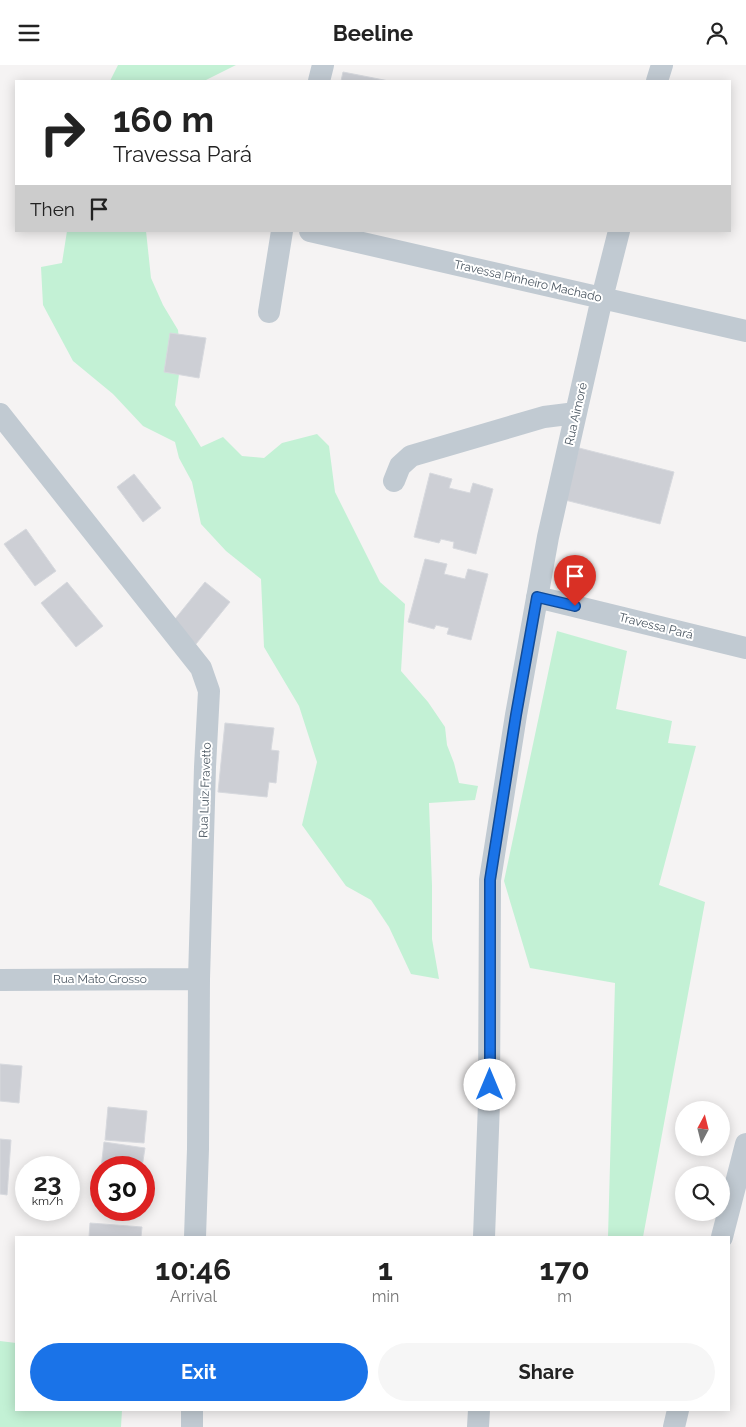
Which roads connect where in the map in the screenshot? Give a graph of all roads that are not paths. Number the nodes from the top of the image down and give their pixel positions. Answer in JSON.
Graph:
{"nodes":[{"id":1,"x":323,"y":65,"type":"edge"},
{"id":2,"x":662,"y":65,"type":"edge"},
{"id":3,"x":319,"y":80,"type":"edge"},
{"id":4,"x":657,"y":80,"type":"edge"},
{"id":5,"x":282,"y":232,"type":"edge"},
{"id":6,"x":314,"y":232,"type":"edge"},
{"id":7,"x":619,"y":232,"type":"edge"},
{"id":8,"x":602,"y":298,"type":"junction"},
{"id":9,"x":269,"y":312,"type":"dead end"},
{"id":10,"x":746,"y":331,"type":"edge"},
{"id":11,"x":576,"y":413,"type":"junction"},
{"id":12,"x":0,"y":414,"type":"edge"},
{"id":13,"x":394,"y":481,"type":"dead end"},
{"id":14,"x":537,"y":597,"type":"junction"},
{"id":15,"x":746,"y":648,"type":"edge"},
{"id":16,"x":199,"y":979,"type":"junction"},
{"id":17,"x":0,"y":980,"type":"edge"},
{"id":18,"x":746,"y":1144,"type":"edge"},
{"id":19,"x":195,"y":1236,"type":"edge"},
{"id":20,"x":484,"y":1236,"type":"edge"},
{"id":21,"x":722,"y":1236,"type":"edge"},
{"id":22,"x":192,"y":1411,"type":"edge"},
{"id":23,"x":479,"y":1411,"type":"edge"},
{"id":24,"x":678,"y":1411,"type":"edge"},
{"id":25,"x":192,"y":1427,"type":"edge"},
{"id":26,"x":478,"y":1427,"type":"edge"},
{"id":27,"x":674,"y":1427,"type":"edge"}],
"edges":[{"from":1,"to":3,"type":"street"},
{"from":2,"to":4,"type":"street"},
{"from":5,"to":9,"type":"street"},
{"from":6,"to":8,"type":"street","name":"Travessa Pinheiro Machado"},
{"from":7,"to":8,"type":"street","name":"Rua Aimoré"},
{"from":8,"to":10,"type":"street","name":"Travessa Pinheiro Machado"},
{"from":8,"to":11,"type":"street","name":"Rua Aimoré"},
{"from":11,"to":13,"type":"street"},
{"from":11,"to":14,"type":"street","name":"Rua Aimoré"},
{"from":12,"to":16,"type":"street","name":"Rua Luiz Fravetto"},
{"from":14,"to":15,"type":"street","name":"Travessa Pará"},
{"from":14,"to":20,"type":"street","name":"Rua Aimoré"},
{"from":16,"to":17,"type":"street","name":"Rua Mato Grosso"},
{"from":16,"to":19,"type":"street","name":"Rua Luiz Fravetto"},
{"from":18,"to":21,"type":"street"},
{"from":22,"to":25,"type":"street"},
{"from":23,"to":26,"type":"street"},
{"from":24,"to":27,"type":"street"}]}
